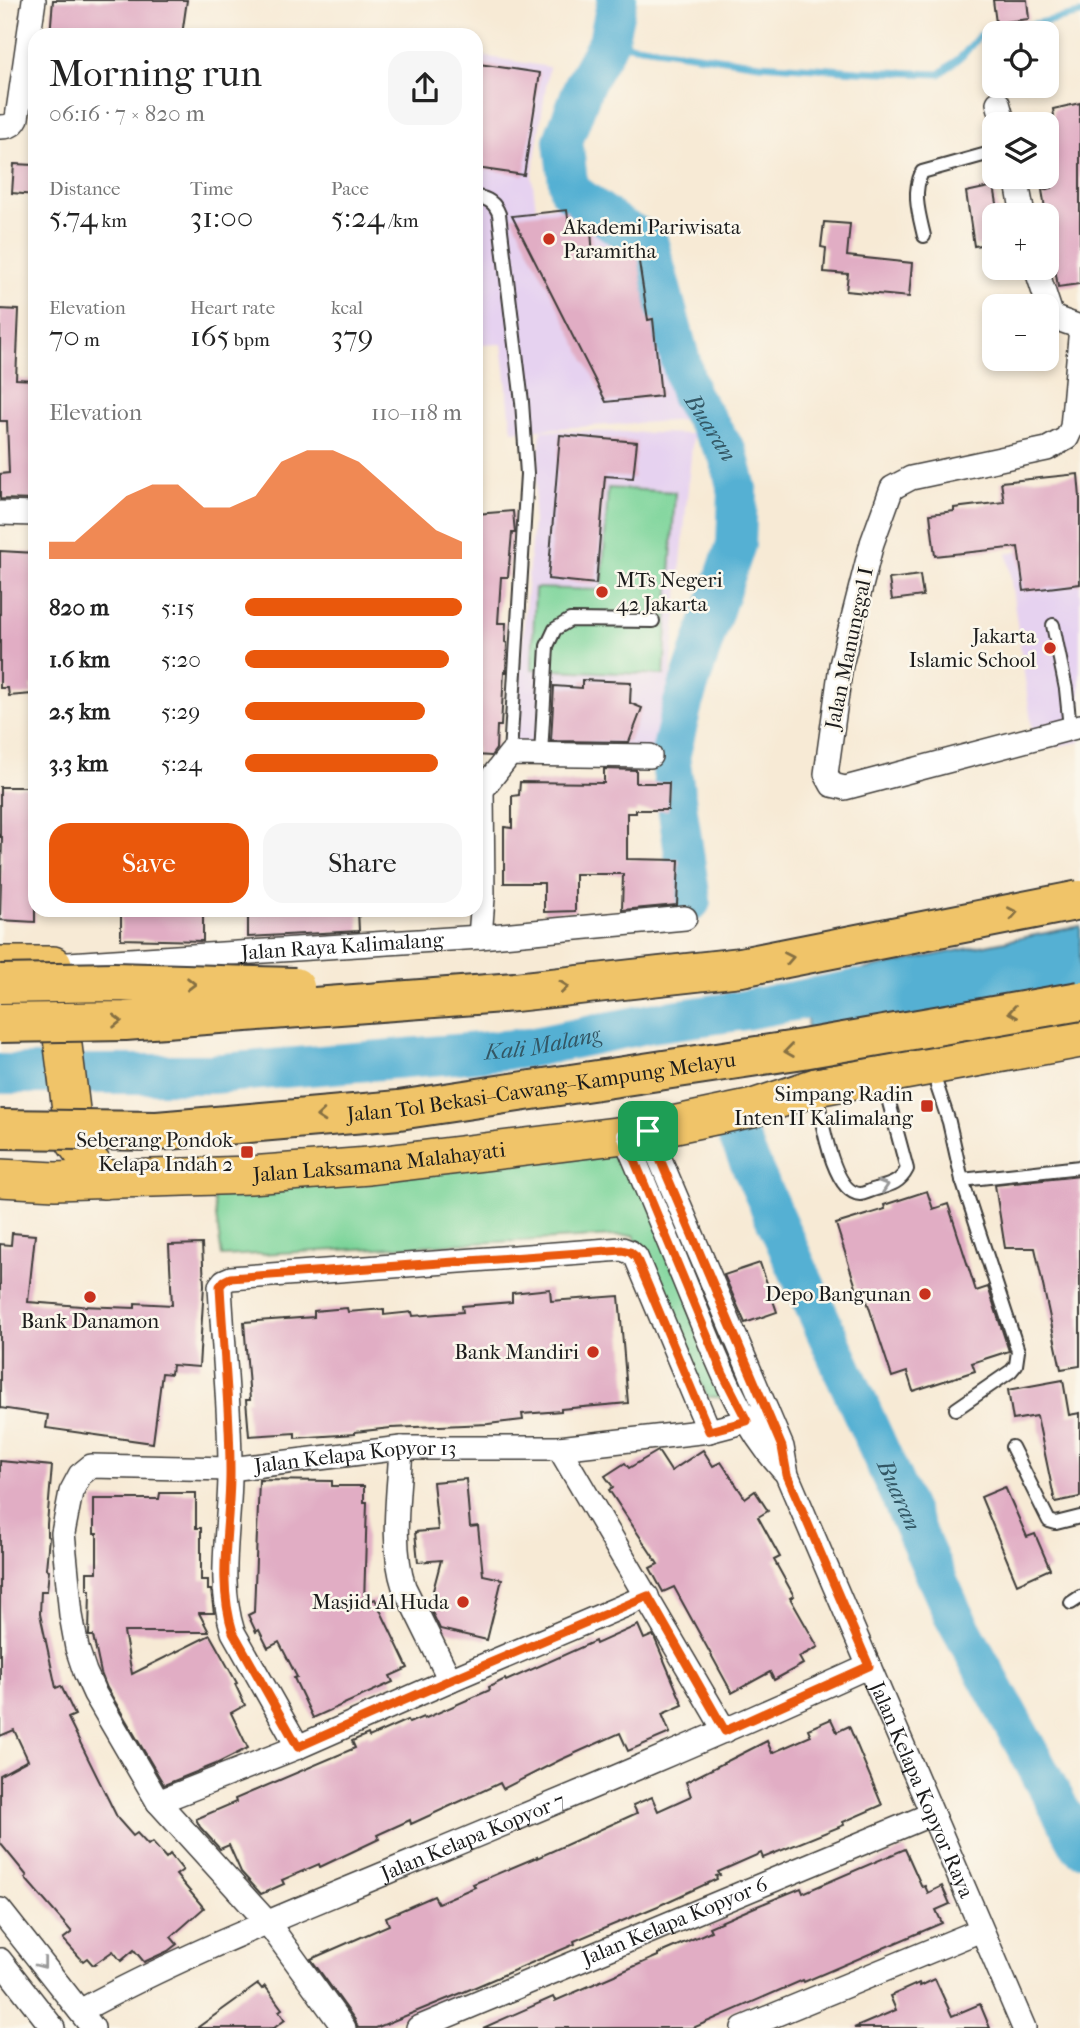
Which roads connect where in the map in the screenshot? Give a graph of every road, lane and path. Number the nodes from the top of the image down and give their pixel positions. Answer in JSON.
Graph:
{"nodes":[{"id":1,"x":34,"y":0,"type":"edge"},
{"id":2,"x":30,"y":28,"type":"edge"},
{"id":3,"x":28,"y":42,"type":"edge"},
{"id":4,"x":0,"y":128,"type":"edge"},
{"id":5,"x":982,"y":155,"type":"edge"},
{"id":6,"x":483,"y":198,"type":"edge"},
{"id":7,"x":924,"y":236,"type":"dead end"},
{"id":8,"x":1040,"y":280,"type":"edge"},
{"id":9,"x":1080,"y":327,"type":"edge"},
{"id":10,"x":1080,"y":338,"type":"edge"},
{"id":11,"x":0,"y":513,"type":"edge"},
{"id":12,"x":28,"y":514,"type":"edge"},
{"id":13,"x":653,"y":621,"type":"dead end"},
{"id":14,"x":1053,"y":625,"type":"dead end"},
{"id":15,"x":1080,"y":687,"type":"edge"},
{"id":16,"x":1066,"y":689,"type":"junction"},
{"id":17,"x":1075,"y":727,"type":"edge"},
{"id":18,"x":510,"y":754,"type":"junction"},
{"id":19,"x":541,"y":755,"type":"junction"},
{"id":20,"x":650,"y":756,"type":"dead end"},
{"id":21,"x":483,"y":785,"type":"edge"},
{"id":22,"x":1080,"y":900,"type":"edge"},
{"id":23,"x":482,"y":917,"type":"edge"},
{"id":24,"x":685,"y":918,"type":"dead end"},
{"id":25,"x":480,"y":937,"type":"junction"},
{"id":26,"x":0,"y":965,"type":"edge"},
{"id":27,"x":53,"y":965,"type":"junction"},
{"id":28,"x":0,"y":984,"type":"edge"},
{"id":29,"x":515,"y":992,"type":"junction"},
{"id":30,"x":1080,"y":1001,"type":"edge"},
{"id":31,"x":0,"y":1023,"type":"edge"},
{"id":32,"x":1075,"y":1055,"type":"edge"},
{"id":33,"x":937,"y":1086,"type":"junction"},
{"id":34,"x":887,"y":1095,"type":"junction"},
{"id":35,"x":819,"y":1107,"type":"junction"},
{"id":36,"x":753,"y":1108,"type":"junction"},
{"id":37,"x":0,"y":1129,"type":"edge"},
{"id":38,"x":636,"y":1133,"type":"junction"},
{"id":39,"x":75,"y":1138,"type":"junction"},
{"id":40,"x":1080,"y":1167,"type":"edge"},
{"id":41,"x":0,"y":1178,"type":"edge"},
{"id":42,"x":104,"y":1180,"type":"junction"},
{"id":43,"x":962,"y":1180,"type":"junction"},
{"id":44,"x":55,"y":1181,"type":"junction"},
{"id":45,"x":956,"y":1409,"type":"dead end"},
{"id":46,"x":757,"y":1416,"type":"junction"},
{"id":47,"x":709,"y":1431,"type":"junction"},
{"id":48,"x":1012,"y":1447,"type":"dead end"},
{"id":49,"x":401,"y":1448,"type":"junction"},
{"id":50,"x":559,"y":1448,"type":"junction"},
{"id":51,"x":230,"y":1469,"type":"junction"},
{"id":52,"x":1080,"y":1517,"type":"edge"},
{"id":53,"x":648,"y":1596,"type":"junction"},
{"id":54,"x":869,"y":1666,"type":"junction"},
{"id":55,"x":450,"y":1680,"type":"junction"},
{"id":56,"x":725,"y":1731,"type":"junction"},
{"id":57,"x":298,"y":1747,"type":"junction"},
{"id":58,"x":158,"y":1802,"type":"junction"},
{"id":59,"x":932,"y":1814,"type":"junction"},
{"id":60,"x":0,"y":1910,"type":"edge"},
{"id":61,"x":268,"y":1923,"type":"junction"},
{"id":62,"x":981,"y":1930,"type":"junction"},
{"id":63,"x":0,"y":1960,"type":"edge"},
{"id":64,"x":86,"y":2019,"type":"edge"},
{"id":65,"x":53,"y":2028,"type":"edge"},
{"id":66,"x":344,"y":2028,"type":"edge"},
{"id":67,"x":418,"y":2028,"type":"edge"},
{"id":68,"x":743,"y":2028,"type":"edge"},
{"id":69,"x":1024,"y":2028,"type":"edge"}],
"edges":[{"from":1,"to":2,"type":"street"},
{"from":3,"to":4,"type":"street"},
{"from":5,"to":7,"type":"lane"},
{"from":6,"to":18,"type":"lane"},
{"from":8,"to":9,"type":"street"},
{"from":10,"to":17,"type":"street","name":"Jalan Manunggal I"},
{"from":11,"to":12,"type":"street"},
{"from":13,"to":19,"type":"lane"},
{"from":14,"to":16,"type":"lane"},
{"from":15,"to":16,"type":"lane"},
{"from":16,"to":17,"type":"lane"},
{"from":18,"to":19,"type":"street"},
{"from":18,"to":21,"type":"street"},
{"from":19,"to":20,"type":"street"},
{"from":29,"to":22,"type":"highway","one_way":true,"bridge":true},
{"from":23,"to":25,"type":"street"},
{"from":24,"to":25,"type":"street","name":"Jalan Raya Kalimalang"},
{"from":25,"to":27,"type":"street","name":"Jalan Raya Kalimalang"},
{"from":26,"to":27,"type":"main road","name":"Jalan Raya Kalimalang"},
{"from":27,"to":39,"type":"main road","bridge":true},
{"from":28,"to":29,"type":"highway","one_way":true,"bridge":true},
{"from":31,"to":29,"type":"highway","one_way":true,"bridge":true},
{"from":30,"to":37,"type":"highway","name":"Jalan Tol Bekasi–Cawang–Kampung Melayu","one_way":true,"bridge":true},
{"from":32,"to":33,"type":"main road","name":"Jalan Laksamana Malahayati"},
{"from":32,"to":36,"type":"main road","name":"Jalan Laksamana Malahayati"},
{"from":33,"to":34,"type":"main road","name":"Jalan Laksamana Malahayati"},
{"from":33,"to":43,"type":"lane"},
{"from":34,"to":35,"type":"main road","name":"Jalan Laksamana Malahayati"},
{"from":35,"to":34,"type":"lane","one_way":true},
{"from":35,"to":36,"type":"main road","name":"Jalan Laksamana Malahayati"},
{"from":36,"to":38,"type":"main road","name":"Jalan Laksamana Malahayati"},
{"from":38,"to":42,"type":"main road","name":"Jalan Laksamana Malahayati"},
{"from":38,"to":46,"type":"street","name":"Jalan Kelapa Kopyor Raya"},
{"from":39,"to":42,"type":"main road"},
{"from":39,"to":44,"type":"main road"},
{"from":40,"to":43,"type":"lane"},
{"from":41,"to":44,"type":"main road","name":"Jalan Laksamana Malahayati"},
{"from":42,"to":44,"type":"main road","name":"Jalan Laksamana Malahayati"},
{"from":43,"to":45,"type":"lane"},
{"from":46,"to":47,"type":"street","name":"Jalan Kelapa Kopyor 13"},
{"from":46,"to":54,"type":"street","name":"Jalan Kelapa Kopyor Raya"},
{"from":47,"to":50,"type":"street","name":"Jalan Kelapa Kopyor 13"},
{"from":47,"to":51,"type":"street"},
{"from":48,"to":52,"type":"lane"},
{"from":49,"to":50,"type":"street","name":"Jalan Kelapa Kopyor 13"},
{"from":49,"to":51,"type":"street","name":"Jalan Kelapa Kopyor 13"},
{"from":49,"to":55,"type":"street"},
{"from":50,"to":53,"type":"street"},
{"from":51,"to":57,"type":"street"},
{"from":51,"to":58,"type":"street","name":"Jalan Kelapa Kopyor 13"},
{"from":53,"to":55,"type":"street"},
{"from":53,"to":56,"type":"street"},
{"from":54,"to":56,"type":"street","name":"Jalan Kelapa Kopyor 7"},
{"from":54,"to":59,"type":"street","name":"Jalan Kelapa Kopyor Raya"},
{"from":55,"to":57,"type":"street"},
{"from":56,"to":61,"type":"street","name":"Jalan Kelapa Kopyor 7"},
{"from":57,"to":58,"type":"street"},
{"from":58,"to":61,"type":"street","name":"Jalan Kelapa Kopyor 13"},
{"from":59,"to":62,"type":"street","name":"Jalan Kelapa Kopyor Raya"},
{"from":59,"to":67,"type":"street","name":"Jalan Kelapa Kopyor 6"},
{"from":60,"to":64,"type":"street","one_way":true},
{"from":61,"to":64,"type":"street","name":"Jalan Kelapa Kopyor 7"},
{"from":61,"to":66,"type":"street","name":"Jalan Kelapa Kopyor 13"},
{"from":62,"to":68,"type":"street"},
{"from":62,"to":69,"type":"street","name":"Jalan Kelapa Kopyor Raya"},
{"from":63,"to":65,"type":"street"}]}
